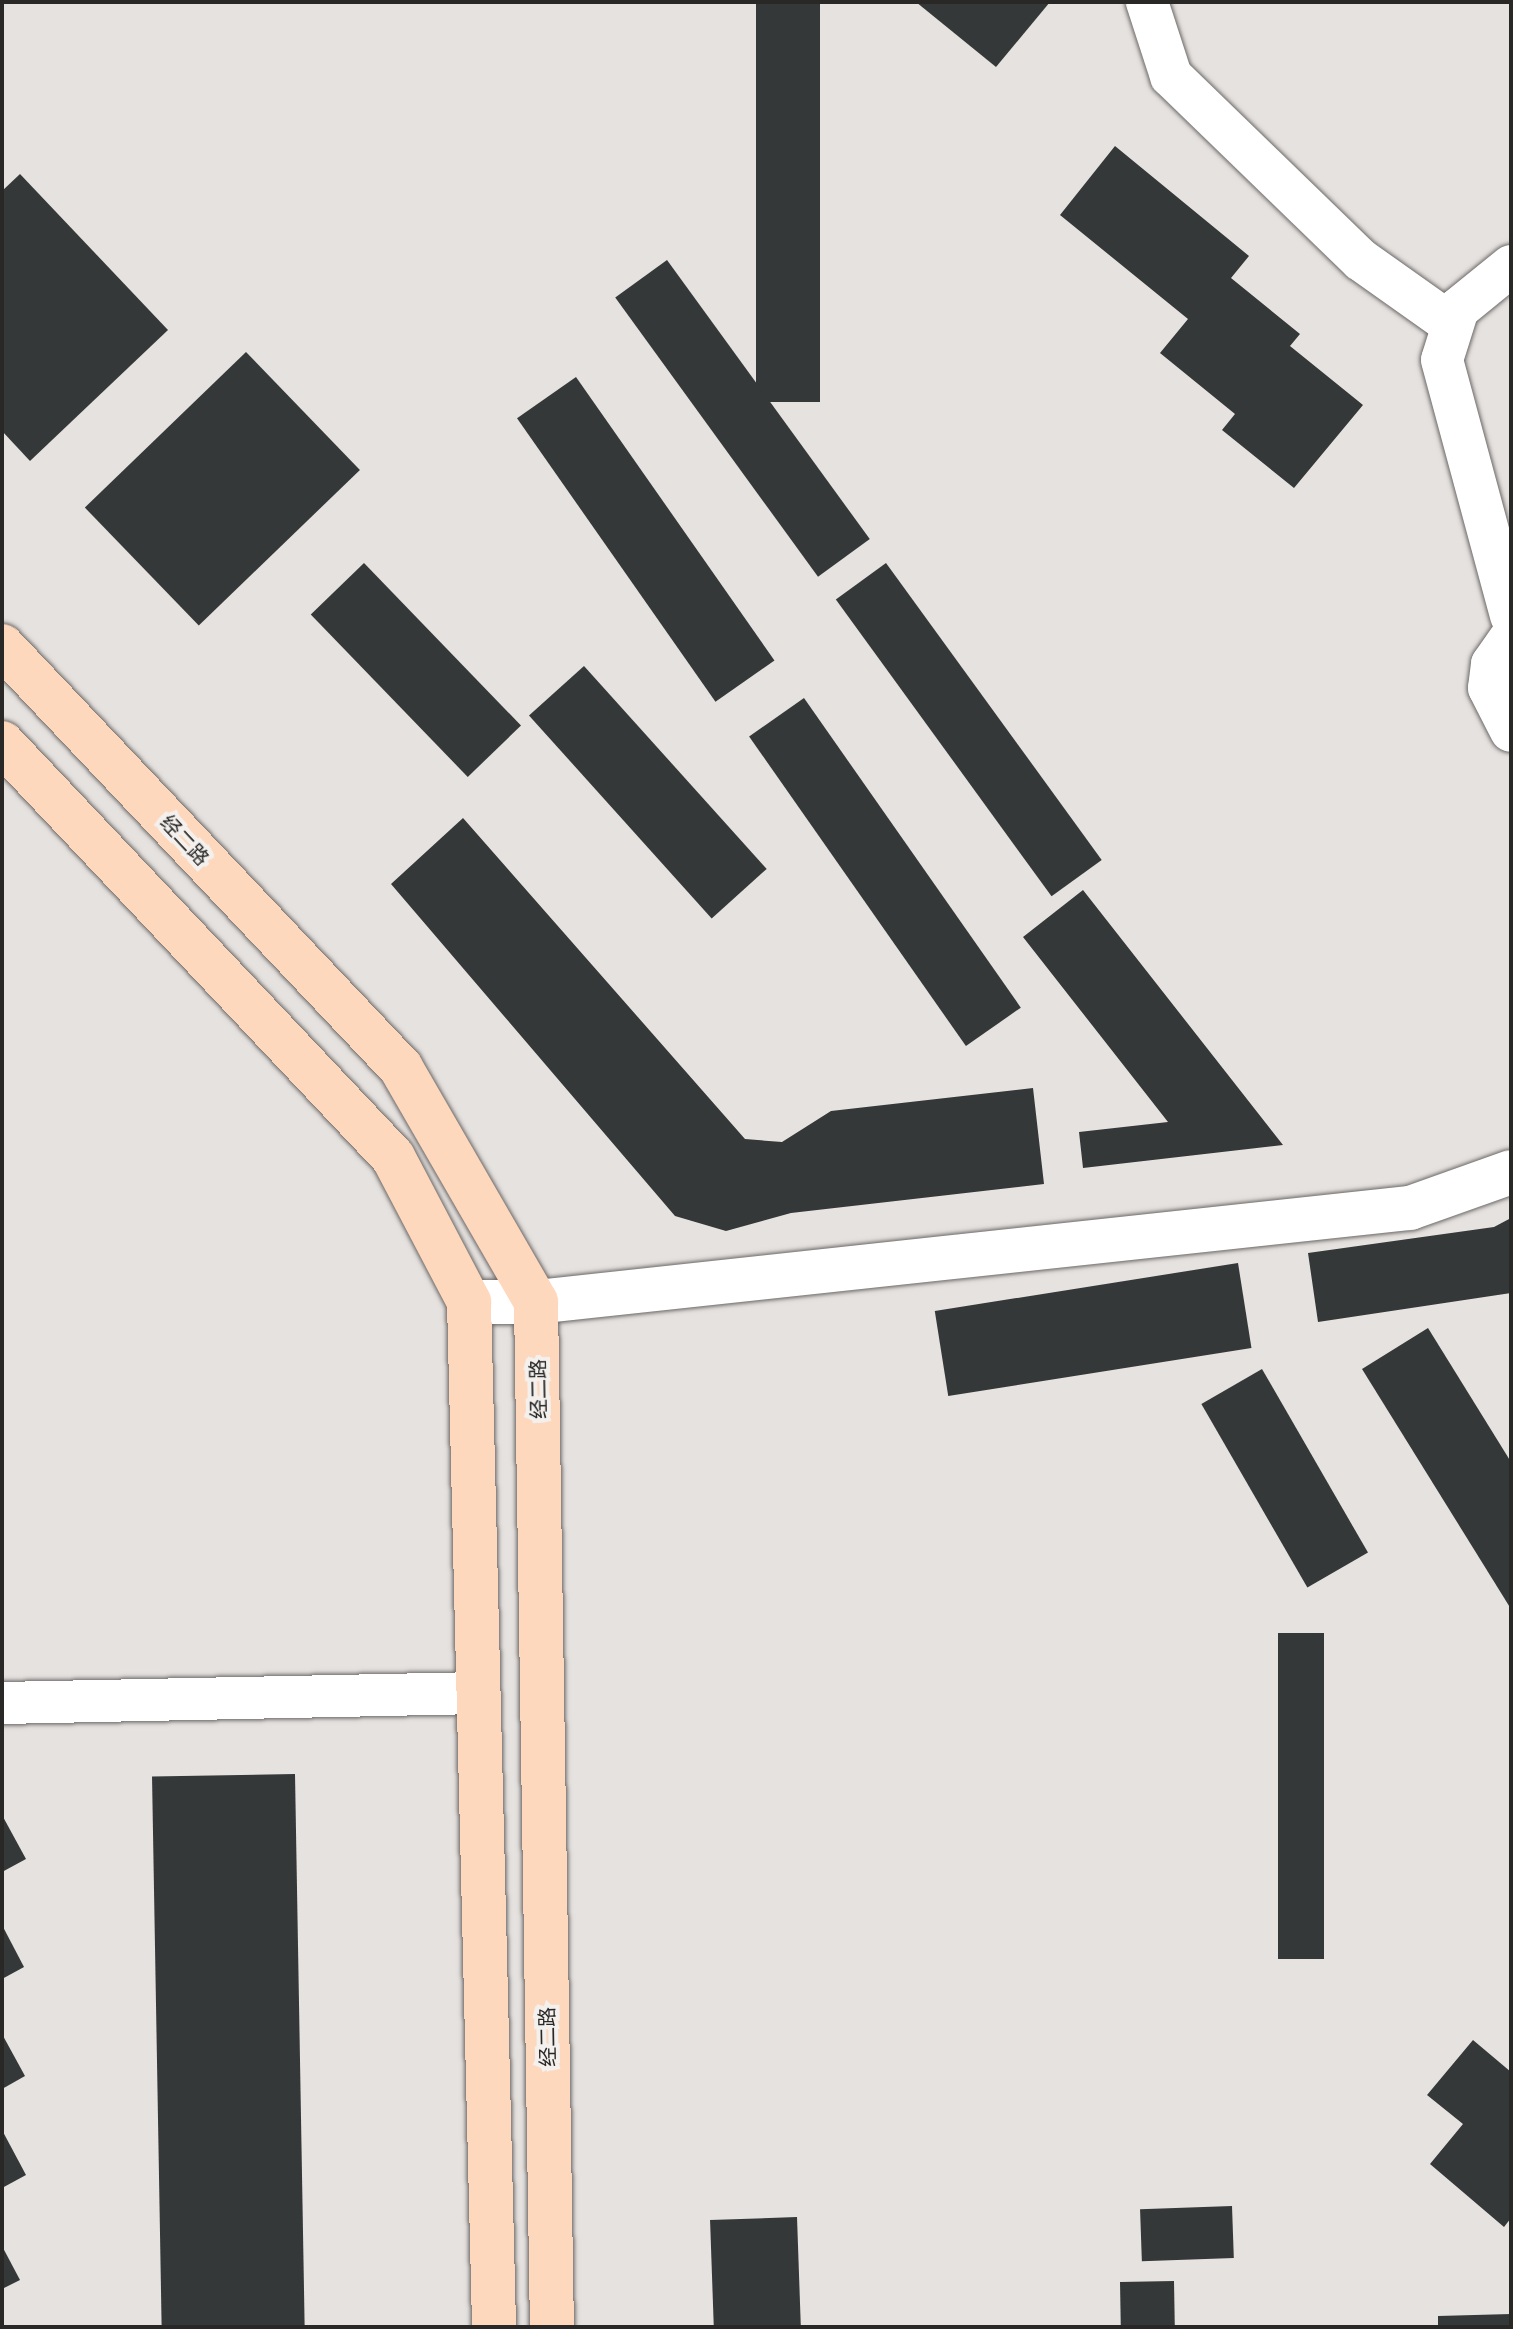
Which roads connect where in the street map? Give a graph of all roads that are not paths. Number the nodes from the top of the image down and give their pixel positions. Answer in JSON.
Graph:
{"nodes":[{"id":1,"x":1147,"y":2,"type":"edge"},
{"id":2,"x":1511,"y":266,"type":"edge"},
{"id":3,"x":1450,"y":323,"type":"junction"},
{"id":4,"x":1511,"y":616,"type":"edge"},
{"id":5,"x":1511,"y":637,"type":"edge"},
{"id":6,"x":2,"y":646,"type":"edge"},
{"id":7,"x":1511,"y":731,"type":"edge"},
{"id":8,"x":2,"y":743,"type":"edge"},
{"id":9,"x":1511,"y":1172,"type":"edge"},
{"id":10,"x":469,"y":1302,"type":"junction"},
{"id":11,"x":536,"y":1302,"type":"junction"},
{"id":12,"x":479,"y":1693,"type":"junction"},
{"id":13,"x":2,"y":1703,"type":"edge"},
{"id":14,"x":494,"y":2327,"type":"edge"},
{"id":15,"x":552,"y":2327,"type":"edge"}],
"edges":[{"from":1,"to":3,"type":"street"},
{"from":2,"to":3,"type":"street"},
{"from":3,"to":4,"type":"street"},
{"from":5,"to":7,"type":"street"},
{"from":6,"to":11,"type":"main road","name":"经二路"},
{"from":8,"to":10,"type":"main road"},
{"from":9,"to":11,"type":"street"},
{"from":10,"to":11,"type":"street"},
{"from":10,"to":12,"type":"main road"},
{"from":11,"to":15,"type":"main road","name":"经二路"},
{"from":12,"to":13,"type":"street"},
{"from":12,"to":14,"type":"main road"}]}
